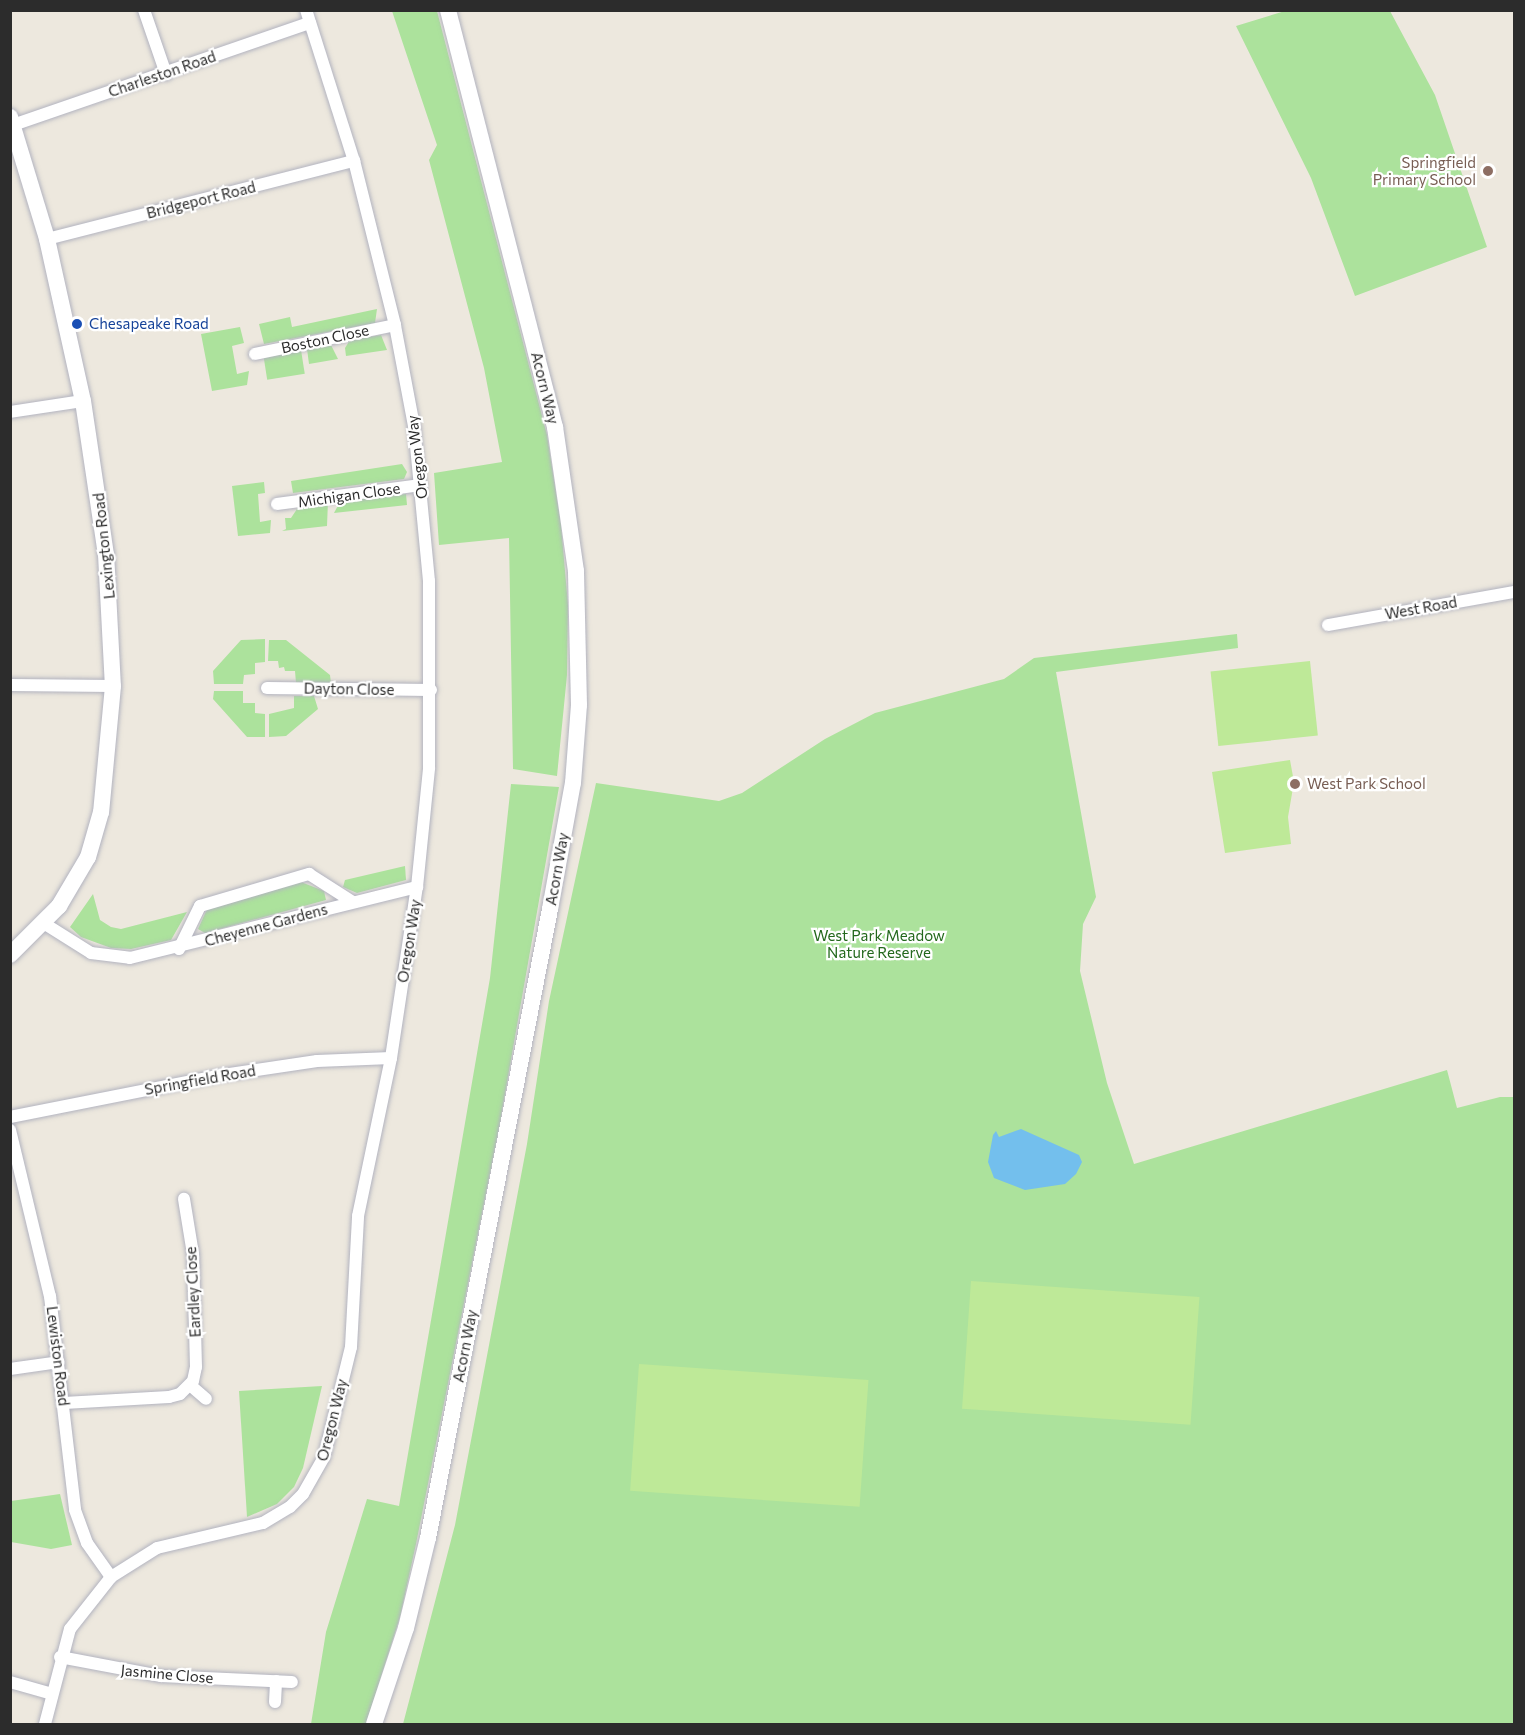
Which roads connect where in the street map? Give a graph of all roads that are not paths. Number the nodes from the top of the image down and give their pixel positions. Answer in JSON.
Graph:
{"nodes":[{"id":1,"x":144,"y":10,"type":"edge"},
{"id":2,"x":448,"y":10,"type":"edge"},
{"id":3,"x":308,"y":17,"type":"edge"},
{"id":4,"x":166,"y":74,"type":"junction"},
{"id":5,"x":12,"y":121,"type":"edge"},
{"id":6,"x":354,"y":161,"type":"junction"},
{"id":7,"x":47,"y":239,"type":"junction"},
{"id":8,"x":395,"y":325,"type":"junction"},
{"id":9,"x":255,"y":354,"type":"dead end"},
{"id":10,"x":83,"y":401,"type":"junction"},
{"id":11,"x":10,"y":412,"type":"edge"},
{"id":12,"x":421,"y":485,"type":"junction"},
{"id":13,"x":277,"y":504,"type":"dead end"},
{"id":14,"x":1515,"y":592,"type":"edge"},
{"id":15,"x":1328,"y":625,"type":"dead end"},
{"id":16,"x":10,"y":685,"type":"edge"},
{"id":17,"x":113,"y":686,"type":"junction"},
{"id":18,"x":267,"y":688,"type":"dead end"},
{"id":19,"x":431,"y":690,"type":"junction"},
{"id":20,"x":417,"y":887,"type":"junction"},
{"id":21,"x":353,"y":902,"type":"junction"},
{"id":22,"x":45,"y":924,"type":"junction"},
{"id":23,"x":179,"y":949,"type":"junction"},
{"id":24,"x":10,"y":955,"type":"edge"},
{"id":25,"x":391,"y":1058,"type":"junction"},
{"id":26,"x":10,"y":1118,"type":"edge"},
{"id":27,"x":10,"y":1130,"type":"edge"},
{"id":28,"x":184,"y":1198,"type":"dead end"},
{"id":29,"x":59,"y":1362,"type":"junction"},
{"id":30,"x":10,"y":1369,"type":"edge"},
{"id":31,"x":190,"y":1384,"type":"junction"},
{"id":32,"x":206,"y":1399,"type":"dead end"},
{"id":33,"x":64,"y":1403,"type":"junction"},
{"id":34,"x":111,"y":1577,"type":"junction"},
{"id":35,"x":60,"y":1658,"type":"junction"},
{"id":36,"x":276,"y":1681,"type":"junction"},
{"id":37,"x":10,"y":1682,"type":"edge"},
{"id":38,"x":292,"y":1682,"type":"dead end"},
{"id":39,"x":52,"y":1694,"type":"junction"},
{"id":40,"x":275,"y":1702,"type":"dead end"},
{"id":41,"x":45,"y":1725,"type":"edge"},
{"id":42,"x":374,"y":1725,"type":"edge"}],
"edges":[{"from":1,"to":4,"type":"street"},
{"from":2,"to":42,"type":"street","name":"Acorn Way"},
{"from":3,"to":4,"type":"street","name":"Charleston Road"},
{"from":3,"to":6,"type":"street","name":"Oregon Way"},
{"from":4,"to":5,"type":"street","name":"Charleston Road"},
{"from":5,"to":7,"type":"street","name":"Lexington Road"},
{"from":6,"to":7,"type":"street","name":"Bridgeport Road"},
{"from":6,"to":8,"type":"street","name":"Oregon Way"},
{"from":7,"to":10,"type":"street","name":"Lexington Road"},
{"from":8,"to":9,"type":"street","name":"Boston Close"},
{"from":8,"to":12,"type":"street","name":"Oregon Way"},
{"from":10,"to":11,"type":"street"},
{"from":10,"to":17,"type":"street","name":"Lexington Road"},
{"from":12,"to":13,"type":"street","name":"Michigan Close"},
{"from":12,"to":19,"type":"street","name":"Oregon Way"},
{"from":14,"to":15,"type":"street","name":"West Road"},
{"from":16,"to":17,"type":"street"},
{"from":17,"to":22,"type":"street","name":"Lexington Road"},
{"from":18,"to":19,"type":"street","name":"Dayton Close"},
{"from":19,"to":20,"type":"street","name":"Oregon Way"},
{"from":20,"to":21,"type":"street","name":"Cheyenne Gardens"},
{"from":20,"to":25,"type":"street","name":"Oregon Way"},
{"from":21,"to":23,"type":"street","name":"Cheyenne Gardens"},
{"from":21,"to":23,"type":"street","name":"Cheyenne Gardens"},
{"from":22,"to":23,"type":"street","name":"Cheyenne Gardens"},
{"from":22,"to":24,"type":"street","name":"Lexington Road"},
{"from":25,"to":26,"type":"street","name":"Springfield Road"},
{"from":25,"to":34,"type":"street","name":"Oregon Way"},
{"from":27,"to":29,"type":"street","name":"Lewiston Road"},
{"from":28,"to":31,"type":"street","name":"Eardley Close"},
{"from":29,"to":30,"type":"street"},
{"from":29,"to":33,"type":"street","name":"Lewiston Road"},
{"from":31,"to":32,"type":"street"},
{"from":31,"to":33,"type":"street"},
{"from":33,"to":34,"type":"street","name":"Lewiston Road"},
{"from":34,"to":35,"type":"street","name":"Oregon Way"},
{"from":35,"to":36,"type":"street","name":"Jasmine Close"},
{"from":35,"to":39,"type":"street","name":"Oregon Way"},
{"from":36,"to":38,"type":"street","name":"Jasmine Close"},
{"from":36,"to":40,"type":"street"},
{"from":37,"to":39,"type":"street"},
{"from":39,"to":41,"type":"street","name":"Oregon Way"}]}
